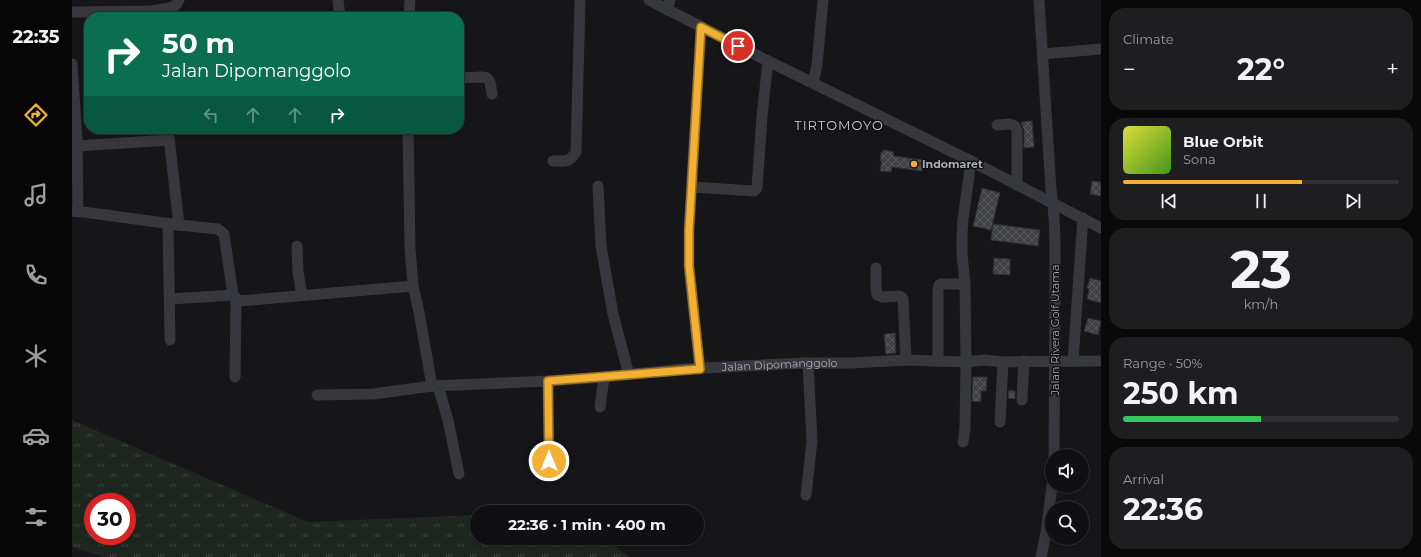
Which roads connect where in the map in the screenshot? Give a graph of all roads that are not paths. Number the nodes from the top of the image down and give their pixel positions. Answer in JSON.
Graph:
{"nodes":[{"id":1,"x":179,"y":0,"type":"edge"},
{"id":2,"x":338,"y":0,"type":"edge"},
{"id":3,"x":410,"y":0,"type":"edge"},
{"id":4,"x":580,"y":0,"type":"edge"},
{"id":5,"x":649,"y":0,"type":"edge"},
{"id":6,"x":823,"y":0,"type":"edge"},
{"id":7,"x":1039,"y":0,"type":"edge"},
{"id":8,"x":668,"y":5,"type":"edge"},
{"id":9,"x":72,"y":12,"type":"edge"},
{"id":10,"x":84,"y":12,"type":"edge"},
{"id":11,"x":157,"y":12,"type":"edge"},
{"id":12,"x":339,"y":12,"type":"edge"},
{"id":13,"x":409,"y":12,"type":"edge"},
{"id":14,"x":701,"y":27,"type":"junction"},
{"id":15,"x":1101,"y":49,"type":"edge"},
{"id":16,"x":1043,"y":54,"type":"junction"},
{"id":17,"x":768,"y":61,"type":"junction"},
{"id":18,"x":72,"y":64,"type":"edge"},
{"id":19,"x":464,"y":78,"type":"edge"},
{"id":20,"x":813,"y":83,"type":"junction"},
{"id":21,"x":492,"y":94,"type":"dead end"},
{"id":22,"x":997,"y":125,"type":"dead end"},
{"id":23,"x":169,"y":134,"type":"edge"},
{"id":24,"x":408,"y":134,"type":"edge"},
{"id":25,"x":76,"y":142,"type":"edge"},
{"id":26,"x":553,"y":161,"type":"dead end"},
{"id":27,"x":971,"y":161,"type":"junction"},
{"id":28,"x":1017,"y":185,"type":"junction"},
{"id":29,"x":598,"y":186,"type":"dead end"},
{"id":30,"x":692,"y":187,"type":"junction"},
{"id":31,"x":1054,"y":204,"type":"junction"},
{"id":32,"x":75,"y":211,"type":"edge"},
{"id":33,"x":1083,"y":218,"type":"junction"},
{"id":34,"x":174,"y":225,"type":"junction"},
{"id":35,"x":1101,"y":228,"type":"edge"},
{"id":36,"x":298,"y":246,"type":"dead end"},
{"id":37,"x":876,"y":268,"type":"dead end"},
{"id":38,"x":965,"y":284,"type":"junction"},
{"id":39,"x":412,"y":286,"type":"junction"},
{"id":40,"x":302,"y":295,"type":"junction"},
{"id":41,"x":235,"y":297,"type":"junction"},
{"id":42,"x":170,"y":299,"type":"junction"},
{"id":43,"x":170,"y":340,"type":"dead end"},
{"id":44,"x":906,"y":360,"type":"junction"},
{"id":45,"x":938,"y":361,"type":"junction"},
{"id":46,"x":1056,"y":361,"type":"junction"},
{"id":47,"x":1073,"y":361,"type":"junction"},
{"id":48,"x":1101,"y":361,"type":"edge"},
{"id":49,"x":966,"y":362,"type":"junction"},
{"id":50,"x":1003,"y":362,"type":"junction"},
{"id":51,"x":1024,"y":362,"type":"junction"},
{"id":52,"x":808,"y":363,"type":"junction"},
{"id":53,"x":700,"y":369,"type":"junction"},
{"id":54,"x":629,"y":375,"type":"junction"},
{"id":55,"x":235,"y":377,"type":"dead end"},
{"id":56,"x":604,"y":377,"type":"junction"},
{"id":57,"x":548,"y":381,"type":"junction"},
{"id":58,"x":435,"y":386,"type":"junction"},
{"id":59,"x":317,"y":395,"type":"dead end"},
{"id":60,"x":1022,"y":400,"type":"dead end"},
{"id":61,"x":600,"y":407,"type":"dead end"},
{"id":62,"x":1000,"y":422,"type":"dead end"},
{"id":63,"x":963,"y":442,"type":"dead end"},
{"id":64,"x":1054,"y":449,"type":"edge"},
{"id":65,"x":549,"y":461,"type":"dead end"},
{"id":66,"x":459,"y":474,"type":"dead end"},
{"id":67,"x":1051,"y":493,"type":"edge"},
{"id":68,"x":806,"y":495,"type":"dead end"},
{"id":69,"x":1041,"y":557,"type":"edge"}],
"edges":[{"from":1,"to":11,"type":"street"},
{"from":2,"to":12,"type":"street"},
{"from":3,"to":13,"type":"street"},
{"from":4,"to":26,"type":"street"},
{"from":5,"to":8,"type":"street"},
{"from":6,"to":20,"type":"street"},
{"from":7,"to":16,"type":"street","name":"Jalan Rivera Golf Utama"},
{"from":8,"to":14,"type":"street"},
{"from":9,"to":10,"type":"street"},
{"from":14,"to":17,"type":"street"},
{"from":14,"to":30,"type":"street"},
{"from":15,"to":16,"type":"street"},
{"from":16,"to":31,"type":"street","name":"Jalan Rivera Golf Utama"},
{"from":17,"to":20,"type":"street"},
{"from":17,"to":30,"type":"street"},
{"from":18,"to":25,"type":"street"},
{"from":19,"to":21,"type":"street"},
{"from":20,"to":27,"type":"street"},
{"from":22,"to":28,"type":"street"},
{"from":23,"to":25,"type":"street"},
{"from":23,"to":34,"type":"street"},
{"from":24,"to":39,"type":"street"},
{"from":25,"to":32,"type":"street"},
{"from":27,"to":28,"type":"street"},
{"from":27,"to":38,"type":"street"},
{"from":28,"to":31,"type":"street"},
{"from":29,"to":54,"type":"street"},
{"from":30,"to":53,"type":"street"},
{"from":31,"to":33,"type":"street"},
{"from":31,"to":46,"type":"street","name":"Jalan Rivera Golf Utama"},
{"from":32,"to":34,"type":"street"},
{"from":33,"to":35,"type":"street"},
{"from":33,"to":47,"type":"street"},
{"from":34,"to":41,"type":"street"},
{"from":34,"to":42,"type":"street"},
{"from":36,"to":40,"type":"street"},
{"from":37,"to":44,"type":"street"},
{"from":38,"to":45,"type":"street"},
{"from":38,"to":49,"type":"street"},
{"from":39,"to":40,"type":"street"},
{"from":39,"to":58,"type":"street"},
{"from":40,"to":41,"type":"street"},
{"from":41,"to":42,"type":"street"},
{"from":41,"to":55,"type":"street"},
{"from":42,"to":43,"type":"street"},
{"from":44,"to":45,"type":"street","name":"Jalan Dipomanggolo"},
{"from":44,"to":52,"type":"street","name":"Jalan Dipomanggolo"},
{"from":45,"to":49,"type":"street","name":"Jalan Dipomanggolo"},
{"from":46,"to":47,"type":"street","name":"Jalan Dipomanggolo"},
{"from":46,"to":51,"type":"street","name":"Jalan Dipomanggolo"},
{"from":46,"to":64,"type":"street","name":"Jalan Rivera Golf Utama"},
{"from":47,"to":48,"type":"street","name":"Jalan Dipomanggolo"},
{"from":49,"to":50,"type":"street","name":"Jalan Dipomanggolo"},
{"from":49,"to":63,"type":"street"},
{"from":50,"to":51,"type":"street","name":"Jalan Dipomanggolo"},
{"from":50,"to":62,"type":"street"},
{"from":51,"to":60,"type":"street"},
{"from":52,"to":53,"type":"street","name":"Jalan Dipomanggolo"},
{"from":52,"to":68,"type":"street"},
{"from":53,"to":54,"type":"street","name":"Jalan Dipomanggolo"},
{"from":54,"to":56,"type":"street","name":"Jalan Dipomanggolo"},
{"from":56,"to":57,"type":"street","name":"Jalan Dipomanggolo"},
{"from":56,"to":61,"type":"street"},
{"from":57,"to":58,"type":"street","name":"Jalan Dipomanggolo"},
{"from":57,"to":65,"type":"street"},
{"from":58,"to":59,"type":"street","name":"Jalan Dipomanggolo"},
{"from":58,"to":66,"type":"street"},
{"from":67,"to":69,"type":"street"}]}
